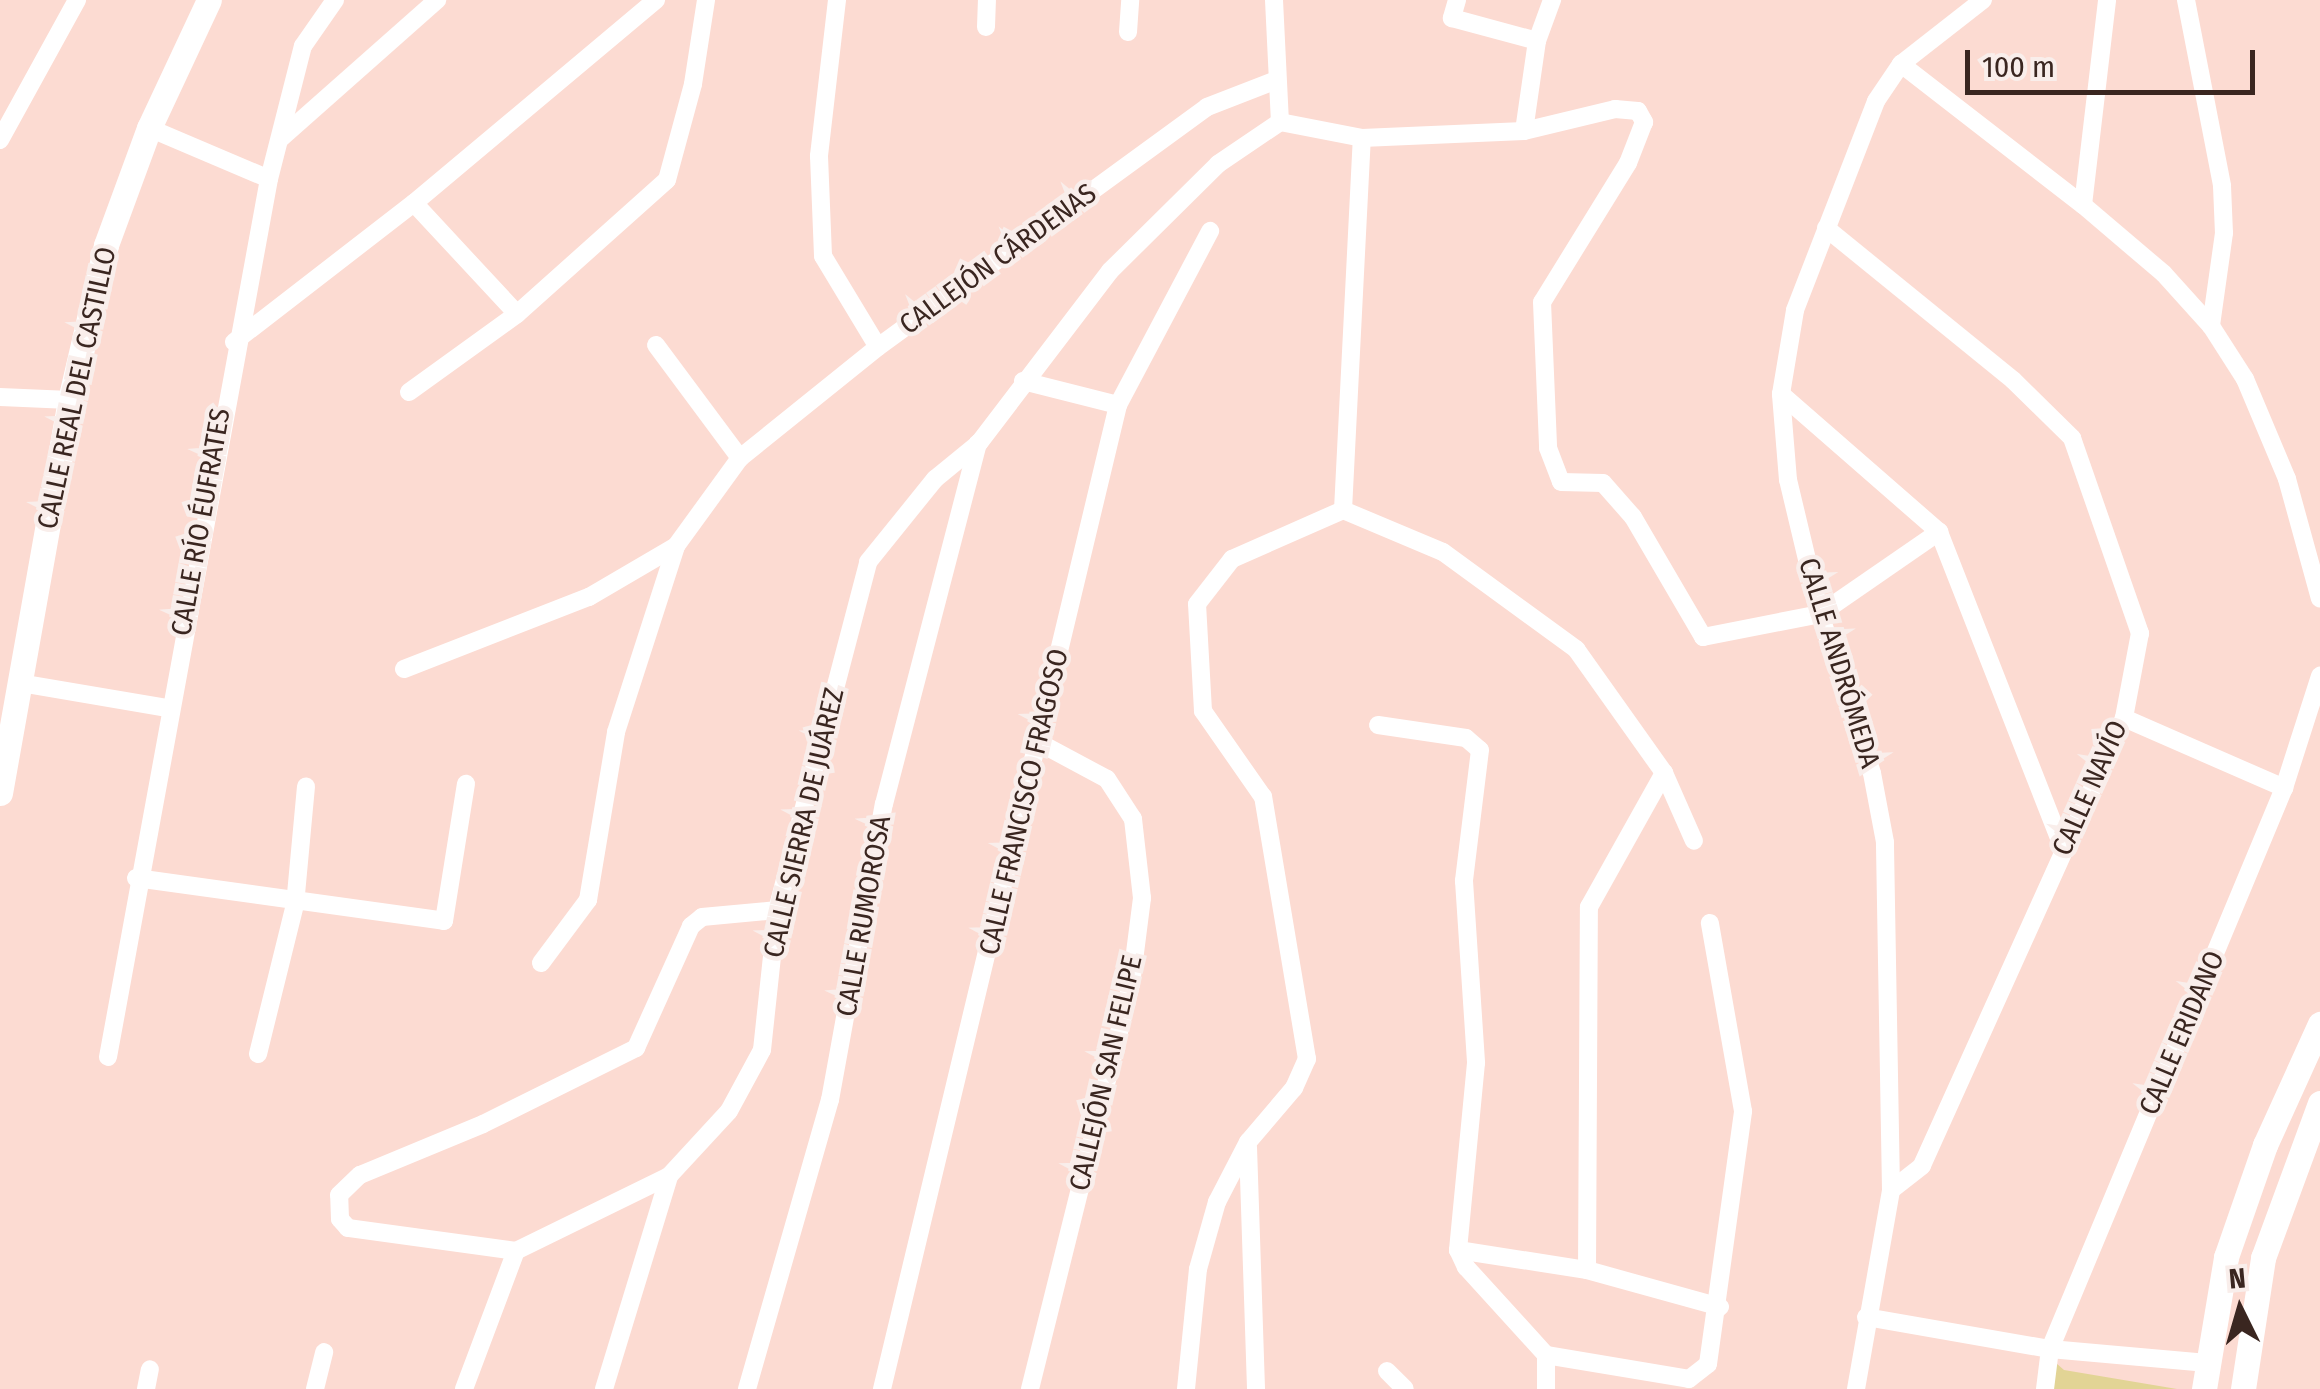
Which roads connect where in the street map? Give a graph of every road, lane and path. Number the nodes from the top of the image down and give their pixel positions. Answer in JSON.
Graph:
{"nodes":[{"id":1,"x":77,"y":0,"type":"edge"},
{"id":2,"x":209,"y":0,"type":"edge"},
{"id":3,"x":334,"y":0,"type":"edge"},
{"id":4,"x":437,"y":0,"type":"edge"},
{"id":5,"x":656,"y":0,"type":"edge"},
{"id":6,"x":706,"y":0,"type":"edge"},
{"id":7,"x":837,"y":0,"type":"edge"},
{"id":8,"x":987,"y":0,"type":"edge"},
{"id":9,"x":1130,"y":0,"type":"edge"},
{"id":10,"x":1274,"y":0,"type":"edge"},
{"id":11,"x":1457,"y":0,"type":"edge"},
{"id":12,"x":1552,"y":0,"type":"edge"},
{"id":13,"x":1984,"y":0,"type":"edge"},
{"id":14,"x":2108,"y":0,"type":"edge"},
{"id":15,"x":2186,"y":0,"type":"edge"},
{"id":16,"x":986,"y":27,"type":"dead end"},
{"id":17,"x":1128,"y":32,"type":"dead end"},
{"id":18,"x":1537,"y":41,"type":"junction"},
{"id":19,"x":1902,"y":64,"type":"junction"},
{"id":20,"x":1274,"y":81,"type":"junction"},
{"id":21,"x":1280,"y":122,"type":"junction"},
{"id":22,"x":149,"y":128,"type":"junction"},
{"id":23,"x":1524,"y":131,"type":"junction"},
{"id":24,"x":1362,"y":138,"type":"junction"},
{"id":25,"x":280,"y":139,"type":"junction"},
{"id":26,"x":0,"y":140,"type":"edge"},
{"id":27,"x":269,"y":179,"type":"junction"},
{"id":28,"x":414,"y":203,"type":"junction"},
{"id":29,"x":2083,"y":205,"type":"junction"},
{"id":30,"x":1826,"y":228,"type":"junction"},
{"id":31,"x":1210,"y":231,"type":"dead end"},
{"id":32,"x":518,"y":314,"type":"junction"},
{"id":33,"x":2211,"y":326,"type":"junction"},
{"id":34,"x":234,"y":342,"type":"junction"},
{"id":35,"x":656,"y":345,"type":"dead end"},
{"id":36,"x":878,"y":347,"type":"junction"},
{"id":37,"x":1023,"y":381,"type":"junction"},
{"id":38,"x":409,"y":392,"type":"dead end"},
{"id":39,"x":1780,"y":394,"type":"junction"},
{"id":40,"x":0,"y":397,"type":"edge"},
{"id":41,"x":70,"y":400,"type":"junction"},
{"id":42,"x":1118,"y":406,"type":"junction"},
{"id":43,"x":978,"y":442,"type":"junction"},
{"id":44,"x":740,"y":458,"type":"junction"},
{"id":45,"x":1343,"y":510,"type":"junction"},
{"id":46,"x":1940,"y":532,"type":"junction"},
{"id":47,"x":676,"y":546,"type":"junction"},
{"id":48,"x":2320,"y":600,"type":"edge"},
{"id":49,"x":1820,"y":614,"type":"junction"},
{"id":50,"x":404,"y":669,"type":"dead end"},
{"id":51,"x":2320,"y":676,"type":"edge"},
{"id":52,"x":20,"y":683,"type":"junction"},
{"id":53,"x":168,"y":708,"type":"junction"},
{"id":54,"x":2124,"y":718,"type":"junction"},
{"id":55,"x":1378,"y":725,"type":"dead end"},
{"id":56,"x":1038,"y":742,"type":"junction"},
{"id":57,"x":1664,"y":773,"type":"junction"},
{"id":58,"x":466,"y":784,"type":"dead end"},
{"id":59,"x":306,"y":787,"type":"dead end"},
{"id":60,"x":2284,"y":788,"type":"junction"},
{"id":61,"x":0,"y":792,"type":"edge"},
{"id":62,"x":1694,"y":841,"type":"dead end"},
{"id":63,"x":2063,"y":849,"type":"junction"},
{"id":64,"x":136,"y":878,"type":"junction"},
{"id":65,"x":294,"y":905,"type":"junction"},
{"id":66,"x":777,"y":910,"type":"junction"},
{"id":67,"x":1710,"y":923,"type":"dead end"},
{"id":68,"x":542,"y":962,"type":"dead end"},
{"id":69,"x":2320,"y":1024,"type":"edge"},
{"id":70,"x":258,"y":1054,"type":"dead end"},
{"id":71,"x":108,"y":1056,"type":"dead end"},
{"id":72,"x":2320,"y":1103,"type":"edge"},
{"id":73,"x":1248,"y":1142,"type":"junction"},
{"id":74,"x":669,"y":1176,"type":"junction"},
{"id":75,"x":1891,"y":1190,"type":"junction"},
{"id":76,"x":1458,"y":1250,"type":"junction"},
{"id":77,"x":516,"y":1251,"type":"junction"},
{"id":78,"x":1587,"y":1270,"type":"junction"},
{"id":79,"x":1720,"y":1307,"type":"junction"},
{"id":80,"x":1866,"y":1318,"type":"junction"},
{"id":81,"x":2050,"y":1349,"type":"junction"},
{"id":82,"x":324,"y":1352,"type":"dead end"},
{"id":83,"x":1546,"y":1355,"type":"junction"},
{"id":84,"x":150,"y":1369,"type":"dead end"},
{"id":85,"x":1387,"y":1371,"type":"dead end"},
{"id":86,"x":2205,"y":1376,"type":"edge"},
{"id":87,"x":146,"y":1389,"type":"edge"},
{"id":88,"x":315,"y":1389,"type":"edge"},
{"id":89,"x":464,"y":1389,"type":"edge"},
{"id":90,"x":604,"y":1389,"type":"edge"},
{"id":91,"x":748,"y":1389,"type":"edge"},
{"id":92,"x":882,"y":1389,"type":"edge"},
{"id":93,"x":1030,"y":1389,"type":"edge"},
{"id":94,"x":1186,"y":1389,"type":"edge"},
{"id":95,"x":1256,"y":1389,"type":"edge"},
{"id":96,"x":1404,"y":1389,"type":"edge"},
{"id":97,"x":1546,"y":1389,"type":"edge"},
{"id":98,"x":1856,"y":1389,"type":"edge"},
{"id":99,"x":2045,"y":1389,"type":"edge"},
{"id":100,"x":2243,"y":1389,"type":"edge"}],
"edges":[{"from":1,"to":26,"type":"street"},
{"from":2,"to":22,"type":"street","name":"CALLE REAL DEL CASTILLO"},
{"from":3,"to":25,"type":"street","name":"CALLE RÍO ÉUFRATES"},
{"from":4,"to":25,"type":"street"},
{"from":5,"to":28,"type":"street"},
{"from":6,"to":32,"type":"street"},
{"from":7,"to":36,"type":"street"},
{"from":8,"to":16,"type":"street"},
{"from":9,"to":17,"type":"street"},
{"from":10,"to":20,"type":"street"},
{"from":11,"to":18,"type":"street"},
{"from":12,"to":18,"type":"street"},
{"from":13,"to":19,"type":"street","name":"CALLE ANDRÓMEDA"},
{"from":14,"to":29,"type":"street"},
{"from":15,"to":33,"type":"street"},
{"from":18,"to":23,"type":"street"},
{"from":19,"to":29,"type":"street"},
{"from":19,"to":30,"type":"street","name":"CALLE ANDRÓMEDA"},
{"from":20,"to":21,"type":"street"},
{"from":20,"to":36,"type":"street","name":"CALLEJÓN CÁRDENAS"},
{"from":21,"to":24,"type":"street"},
{"from":21,"to":37,"type":"street"},
{"from":22,"to":27,"type":"street"},
{"from":22,"to":41,"type":"street","name":"CALLE REAL DEL CASTILLO"},
{"from":23,"to":24,"type":"street"},
{"from":23,"to":49,"type":"street"},
{"from":24,"to":45,"type":"street"},
{"from":25,"to":27,"type":"street","name":"CALLE RÍO ÉUFRATES"},
{"from":27,"to":34,"type":"street","name":"CALLE RÍO ÉUFRATES"},
{"from":28,"to":32,"type":"street"},
{"from":28,"to":34,"type":"street"},
{"from":29,"to":33,"type":"street"},
{"from":30,"to":39,"type":"street","name":"CALLE ANDRÓMEDA"},
{"from":30,"to":54,"type":"street","name":"CALLE NAVÍO"},
{"from":31,"to":42,"type":"street","name":"CALLE FRANCISCO FRAGOSO"},
{"from":32,"to":38,"type":"street"},
{"from":33,"to":48,"type":"street"},
{"from":34,"to":53,"type":"street","name":"CALLE RÍO ÉUFRATES"},
{"from":35,"to":44,"type":"street"},
{"from":36,"to":44,"type":"street","name":"CALLEJÓN CÁRDENAS"},
{"from":37,"to":42,"type":"street"},
{"from":37,"to":43,"type":"street"},
{"from":39,"to":46,"type":"street"},
{"from":39,"to":49,"type":"street","name":"CALLE ANDRÓMEDA"},
{"from":40,"to":41,"type":"street"},
{"from":41,"to":52,"type":"street","name":"CALLE REAL DEL CASTILLO"},
{"from":42,"to":56,"type":"street","name":"CALLE FRANCISCO FRAGOSO"},
{"from":43,"to":66,"type":"street","name":"CALLE SIERRA DE JUÁREZ"},
{"from":43,"to":91,"type":"street","name":"CALLE RUMOROSA"},
{"from":44,"to":47,"type":"street","name":"CALLEJÓN CÁRDENAS"},
{"from":45,"to":57,"type":"street"},
{"from":45,"to":73,"type":"street"},
{"from":46,"to":49,"type":"street"},
{"from":46,"to":63,"type":"street"},
{"from":47,"to":50,"type":"street","name":"CALLEJÓN CÁRDENAS"},
{"from":47,"to":68,"type":"street"},
{"from":49,"to":75,"type":"street","name":"CALLE ANDRÓMEDA"},
{"from":51,"to":60,"type":"street","name":"CALLE ERIDANO"},
{"from":52,"to":53,"type":"street"},
{"from":52,"to":61,"type":"street","name":"CALLE REAL DEL CASTILLO"},
{"from":53,"to":64,"type":"street","name":"CALLE RÍO ÉUFRATES"},
{"from":54,"to":60,"type":"street"},
{"from":54,"to":63,"type":"street","name":"CALLE NAVÍO"},
{"from":55,"to":76,"type":"street"},
{"from":56,"to":92,"type":"street","name":"CALLE FRANCISCO FRAGOSO"},
{"from":56,"to":93,"type":"street","name":"CALLEJÓN SAN FELIPE"},
{"from":57,"to":62,"type":"street"},
{"from":57,"to":78,"type":"street"},
{"from":58,"to":65,"type":"street"},
{"from":59,"to":65,"type":"street"},
{"from":60,"to":81,"type":"street","name":"CALLE ERIDANO"},
{"from":63,"to":75,"type":"street","name":"CALLE NAVÍO"},
{"from":64,"to":65,"type":"street"},
{"from":64,"to":71,"type":"street","name":"CALLE RÍO ÉUFRATES"},
{"from":65,"to":70,"type":"street"},
{"from":66,"to":74,"type":"street","name":"CALLE SIERRA DE JUÁREZ"},
{"from":66,"to":77,"type":"street"},
{"from":67,"to":79,"type":"street"},
{"from":69,"to":86,"type":"street"},
{"from":72,"to":100,"type":"street"},
{"from":73,"to":94,"type":"street"},
{"from":73,"to":95,"type":"street"},
{"from":74,"to":77,"type":"street"},
{"from":74,"to":90,"type":"street","name":"CALLE SIERRA DE JUÁREZ"},
{"from":75,"to":80,"type":"street","name":"CALLE ANDRÓMEDA"},
{"from":76,"to":78,"type":"street"},
{"from":76,"to":83,"type":"street"},
{"from":77,"to":89,"type":"street"},
{"from":78,"to":79,"type":"street"},
{"from":79,"to":83,"type":"street"},
{"from":80,"to":81,"type":"street"},
{"from":80,"to":98,"type":"street","name":"CALLE ANDRÓMEDA"},
{"from":81,"to":86,"type":"street"},
{"from":81,"to":99,"type":"street","name":"CALLE ERIDANO"},
{"from":82,"to":88,"type":"street"},
{"from":83,"to":97,"type":"street"},
{"from":84,"to":87,"type":"street"},
{"from":85,"to":96,"type":"street"}]}
